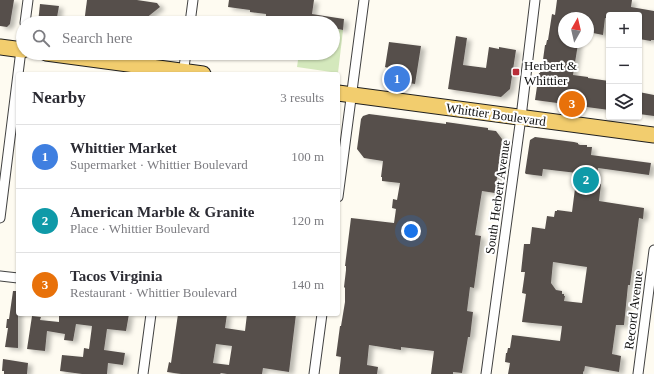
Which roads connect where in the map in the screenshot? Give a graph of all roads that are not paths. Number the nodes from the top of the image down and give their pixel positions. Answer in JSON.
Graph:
{"nodes":[{"id":1,"x":28,"y":0,"type":"edge"},
{"id":2,"x":193,"y":0,"type":"edge"},
{"id":3,"x":364,"y":0,"type":"edge"},
{"id":4,"x":535,"y":0,"type":"edge"},
{"id":5,"x":26,"y":16,"type":"edge"},
{"id":6,"x":191,"y":16,"type":"edge"},
{"id":7,"x":0,"y":47,"type":"edge"},
{"id":8,"x":16,"y":49,"type":"edge"},
{"id":9,"x":21,"y":60,"type":"edge"},
{"id":10,"x":94,"y":60,"type":"edge"},
{"id":11,"x":185,"y":60,"type":"edge"},
{"id":12,"x":19,"y":72,"type":"edge"},
{"id":13,"x":176,"y":72,"type":"edge"},
{"id":14,"x":183,"y":72,"type":"edge"},
{"id":15,"x":345,"y":94,"type":"edge"},
{"id":16,"x":16,"y":96,"type":"edge"},
{"id":17,"x":521,"y":117,"type":"junction"},
{"id":18,"x":654,"y":135,"type":"edge"},
{"id":19,"x":340,"y":168,"type":"edge"},
{"id":20,"x":0,"y":218,"type":"edge"},
{"id":21,"x":654,"y":250,"type":"edge"},
{"id":22,"x":0,"y":276,"type":"edge"},
{"id":23,"x":16,"y":278,"type":"edge"},
{"id":24,"x":151,"y":316,"type":"edge"},
{"id":25,"x":322,"y":316,"type":"edge"},
{"id":26,"x":143,"y":374,"type":"edge"},
{"id":27,"x":314,"y":374,"type":"edge"},
{"id":28,"x":486,"y":374,"type":"edge"},
{"id":29,"x":638,"y":374,"type":"edge"}],
"edges":[{"from":1,"to":5,"type":"street"},
{"from":2,"to":6,"type":"street"},
{"from":3,"to":15,"type":"street"},
{"from":4,"to":17,"type":"street","name":"South Herbert Avenue"},
{"from":7,"to":8,"type":"main road"},
{"from":9,"to":12,"type":"street"},
{"from":10,"to":13,"type":"main road"},
{"from":11,"to":14,"type":"street"},
{"from":15,"to":17,"type":"main road","name":"Whittier Boulevard"},
{"from":15,"to":19,"type":"street"},
{"from":16,"to":20,"type":"street"},
{"from":17,"to":18,"type":"main road","name":"Whittier Boulevard"},
{"from":17,"to":28,"type":"street","name":"South Herbert Avenue"},
{"from":21,"to":29,"type":"street","name":"Record Avenue"},
{"from":22,"to":23,"type":"street"},
{"from":24,"to":26,"type":"street"},
{"from":25,"to":27,"type":"street"}]}
